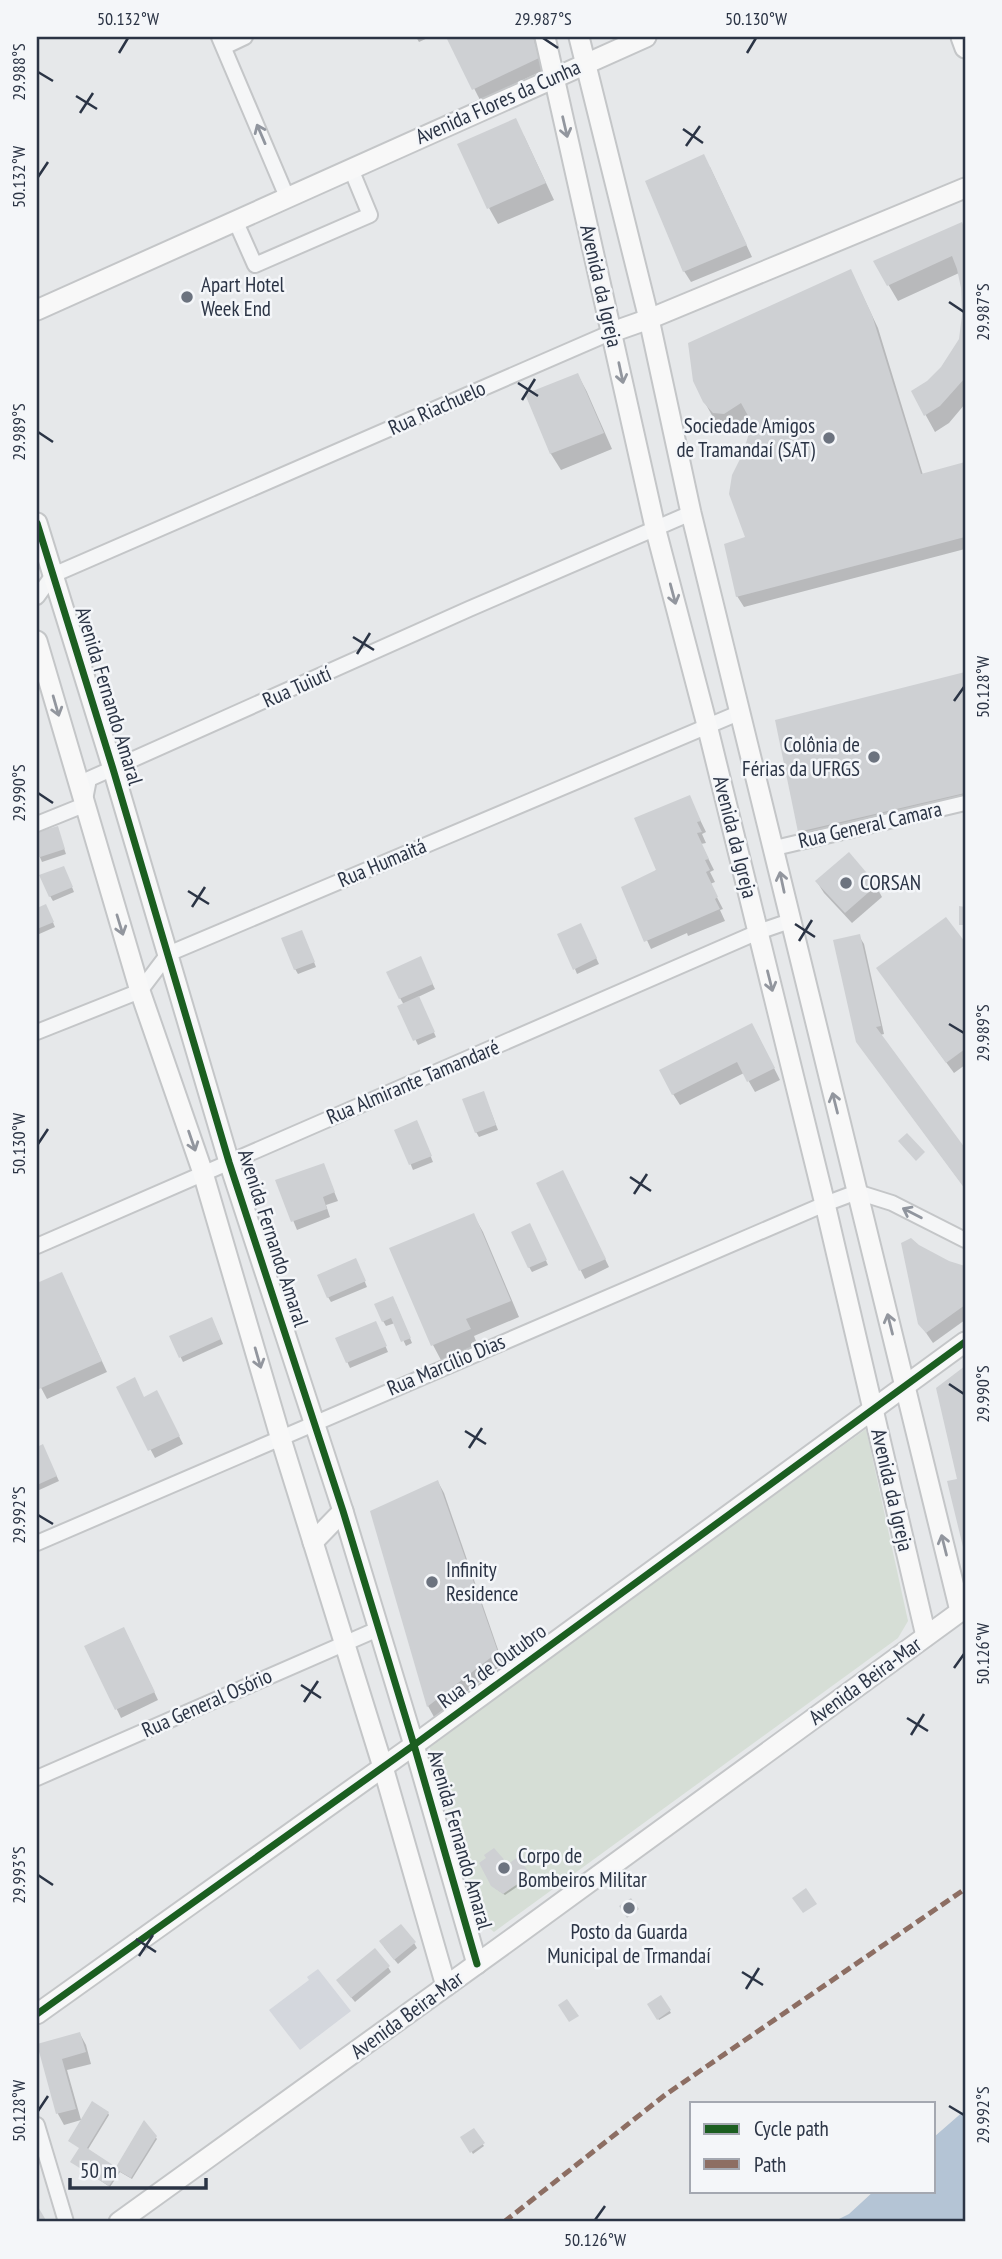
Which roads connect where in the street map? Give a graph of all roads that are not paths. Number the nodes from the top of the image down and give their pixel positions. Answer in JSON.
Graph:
{"nodes":[{"id":1,"x":245,"y":37,"type":"edge"},
{"id":2,"x":545,"y":37,"type":"edge"},
{"id":3,"x":579,"y":37,"type":"edge"},
{"id":4,"x":646,"y":37,"type":"edge"},
{"id":5,"x":961,"y":37,"type":"edge"},
{"id":6,"x":221,"y":42,"type":"edge"},
{"id":7,"x":965,"y":48,"type":"edge"},
{"id":8,"x":585,"y":63,"type":"junction"},
{"id":9,"x":554,"y":77,"type":"junction"},
{"id":10,"x":351,"y":169,"type":"junction"},
{"id":11,"x":965,"y":188,"type":"edge"},
{"id":12,"x":287,"y":197,"type":"junction"},
{"id":13,"x":235,"y":220,"type":"junction"},
{"id":14,"x":37,"y":310,"type":"edge"},
{"id":15,"x":649,"y":319,"type":"junction"},
{"id":16,"x":612,"y":332,"type":"junction"},
{"id":17,"x":691,"y":513,"type":"junction"},
{"id":18,"x":37,"y":523,"type":"edge"},
{"id":19,"x":655,"y":527,"type":"junction"},
{"id":20,"x":53,"y":575,"type":"junction"},
{"id":21,"x":37,"y":597,"type":"edge"},
{"id":22,"x":37,"y":641,"type":"edge"},
{"id":23,"x":741,"y":712,"type":"junction"},
{"id":24,"x":707,"y":725,"type":"junction"},
{"id":25,"x":113,"y":769,"type":"junction"},
{"id":26,"x":965,"y":803,"type":"edge"},
{"id":27,"x":84,"y":805,"type":"junction"},
{"id":28,"x":37,"y":824,"type":"edge"},
{"id":29,"x":775,"y":848,"type":"junction"},
{"id":30,"x":790,"y":921,"type":"junction"},
{"id":31,"x":758,"y":932,"type":"junction"},
{"id":32,"x":168,"y":954,"type":"junction"},
{"id":33,"x":140,"y":990,"type":"junction"},
{"id":34,"x":37,"y":1032,"type":"edge"},
{"id":35,"x":229,"y":1162,"type":"junction"},
{"id":36,"x":203,"y":1173,"type":"junction"},
{"id":37,"x":857,"y":1192,"type":"junction"},
{"id":38,"x":825,"y":1204,"type":"junction"},
{"id":39,"x":965,"y":1240,"type":"edge"},
{"id":40,"x":37,"y":1246,"type":"edge"},
{"id":41,"x":965,"y":1342,"type":"edge"},
{"id":42,"x":905,"y":1386,"type":"junction"},
{"id":43,"x":873,"y":1408,"type":"junction"},
{"id":44,"x":314,"y":1422,"type":"junction"},
{"id":45,"x":280,"y":1436,"type":"junction"},
{"id":46,"x":343,"y":1511,"type":"junction"},
{"id":47,"x":313,"y":1542,"type":"junction"},
{"id":48,"x":37,"y":1543,"type":"edge"},
{"id":49,"x":963,"y":1610,"type":"edge"},
{"id":50,"x":378,"y":1629,"type":"junction"},
{"id":51,"x":926,"y":1636,"type":"junction"},
{"id":52,"x":345,"y":1643,"type":"junction"},
{"id":53,"x":414,"y":1745,"type":"junction"},
{"id":54,"x":383,"y":1767,"type":"junction"},
{"id":55,"x":37,"y":1778,"type":"edge"},
{"id":56,"x":477,"y":1964,"type":"junction"},
{"id":57,"x":446,"y":1986,"type":"junction"},
{"id":58,"x":37,"y":2014,"type":"edge"},
{"id":59,"x":37,"y":2125,"type":"edge"},
{"id":60,"x":66,"y":2222,"type":"edge"},
{"id":61,"x":119,"y":2222,"type":"edge"}],
"edges":[{"from":1,"to":6,"type":"street"},
{"from":2,"to":9,"type":"main road","name":"Avenida da Igreja"},
{"from":3,"to":8,"type":"main road","name":"Avenida da Igreja"},
{"from":4,"to":8,"type":"main road","name":"Avenida Flores da Cunha"},
{"from":5,"to":7,"type":"main road"},
{"from":12,"to":6,"type":"street","one_way":true},
{"from":8,"to":9,"type":"main road","name":"Avenida Flores da Cunha"},
{"from":8,"to":15,"type":"main road","name":"Avenida da Igreja"},
{"from":9,"to":10,"type":"main road","name":"Avenida Flores da Cunha"},
{"from":9,"to":16,"type":"main road","name":"Avenida da Igreja","one_way":true},
{"from":10,"to":12,"type":"main road","name":"Avenida Flores da Cunha"},
{"from":10,"to":13,"type":"street"},
{"from":11,"to":15,"type":"main road","name":"Rua Riachuelo"},
{"from":12,"to":13,"type":"main road","name":"Avenida Flores da Cunha"},
{"from":13,"to":14,"type":"main road","name":"Avenida Flores da Cunha"},
{"from":15,"to":16,"type":"main road","name":"Rua Riachuelo"},
{"from":15,"to":17,"type":"main road","name":"Avenida da Igreja"},
{"from":16,"to":19,"type":"main road","name":"Avenida da Igreja","one_way":true},
{"from":16,"to":20,"type":"street","name":"Rua Riachuelo"},
{"from":17,"to":19,"type":"street","name":"Rua Tuiutí"},
{"from":17,"to":23,"type":"main road","name":"Avenida da Igreja"},
{"from":18,"to":20,"type":"main road","name":"Avenida Fernando Amaral"},
{"from":19,"to":24,"type":"main road","name":"Avenida da Igreja","one_way":true},
{"from":19,"to":25,"type":"street","name":"Rua Tuiutí"},
{"from":20,"to":21,"type":"street"},
{"from":20,"to":25,"type":"main road","name":"Avenida Fernando Amaral"},
{"from":22,"to":27,"type":"main road","one_way":true},
{"from":23,"to":24,"type":"street","name":"Rua Humaitá"},
{"from":23,"to":29,"type":"main road","name":"Avenida da Igreja"},
{"from":24,"to":31,"type":"main road","name":"Avenida da Igreja"},
{"from":24,"to":32,"type":"street","name":"Rua Humaitá"},
{"from":25,"to":27,"type":"street","name":"Rua Tuiutí"},
{"from":25,"to":32,"type":"main road","name":"Avenida Fernando Amaral"},
{"from":26,"to":29,"type":"street","name":"Rua General Camara"},
{"from":27,"to":28,"type":"street"},
{"from":27,"to":33,"type":"main road","one_way":true},
{"from":30,"to":29,"type":"main road","name":"Avenida da Igreja","one_way":true},
{"from":30,"to":31,"type":"street","name":"Rua Almirante Tamandaré"},
{"from":37,"to":30,"type":"main road","name":"Avenida da Igreja","one_way":true},
{"from":31,"to":35,"type":"street","name":"Rua Almirante Tamandaré"},
{"from":31,"to":38,"type":"main road","name":"Avenida da Igreja","one_way":true},
{"from":32,"to":33,"type":"street","name":"Rua Humaitá"},
{"from":32,"to":35,"type":"main road","name":"Avenida Fernando Amaral"},
{"from":33,"to":34,"type":"street","name":"Rua Humaitá"},
{"from":33,"to":36,"type":"main road","one_way":true},
{"from":35,"to":36,"type":"street","name":"Rua Almirante Tamandaré"},
{"from":35,"to":44,"type":"main road","name":"Avenida Fernando Amaral"},
{"from":36,"to":40,"type":"street","name":"Rua Almirante Tamandaré"},
{"from":36,"to":45,"type":"main road","one_way":true},
{"from":37,"to":38,"type":"street","name":"Rua Marcílio Dias"},
{"from":39,"to":37,"type":"street","one_way":true},
{"from":42,"to":37,"type":"main road","name":"Avenida da Igreja","one_way":true},
{"from":38,"to":43,"type":"main road","name":"Avenida da Igreja"},
{"from":38,"to":44,"type":"street","name":"Rua Marcílio Dias"},
{"from":41,"to":42,"type":"main road","name":"Rua 3 de Outubro"},
{"from":42,"to":43,"type":"main road","name":"Rua 3 de Outubro"},
{"from":49,"to":42,"type":"main road","name":"Avenida da Igreja","one_way":true},
{"from":43,"to":51,"type":"main road","name":"Avenida da Igreja"},
{"from":43,"to":53,"type":"main road","name":"Rua 3 de Outubro"},
{"from":44,"to":45,"type":"street","name":"Rua Marcílio Dias"},
{"from":44,"to":46,"type":"main road","name":"Avenida Fernando Amaral"},
{"from":45,"to":47,"type":"main road"},
{"from":45,"to":48,"type":"street","name":"Rua Marcílio Dias"},
{"from":46,"to":47,"type":"main road"},
{"from":46,"to":50,"type":"main road","name":"Avenida Fernando Amaral"},
{"from":47,"to":52,"type":"main road"},
{"from":49,"to":51,"type":"main road","name":"Avenida Beira-Mar"},
{"from":50,"to":52,"type":"street","name":"Rua General Osório"},
{"from":50,"to":53,"type":"main road","name":"Avenida Fernando Amaral"},
{"from":51,"to":56,"type":"main road","name":"Avenida Beira-Mar"},
{"from":52,"to":54,"type":"main road"},
{"from":52,"to":55,"type":"street","name":"Rua General Osório"},
{"from":53,"to":54,"type":"main road","name":"Rua 3 de Outubro"},
{"from":53,"to":56,"type":"main road","name":"Avenida Fernando Amaral"},
{"from":54,"to":57,"type":"main road"},
{"from":54,"to":58,"type":"main road","name":"Rua 3 de Outubro"},
{"from":56,"to":57,"type":"main road","name":"Avenida Beira-Mar"},
{"from":57,"to":61,"type":"main road","name":"Avenida Beira-Mar"},
{"from":59,"to":60,"type":"street"}]}
